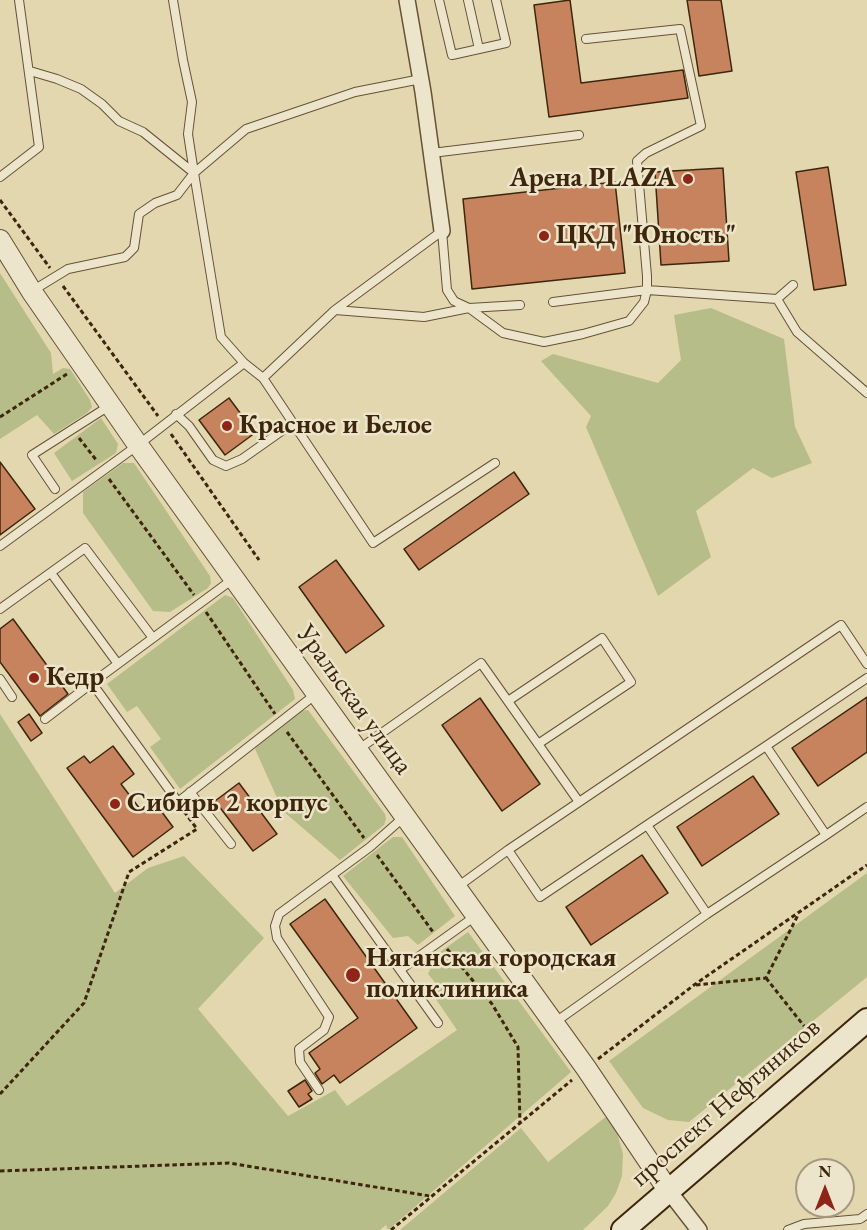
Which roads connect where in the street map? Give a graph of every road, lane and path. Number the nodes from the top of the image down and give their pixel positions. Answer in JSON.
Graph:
{"nodes":[{"id":1,"x":19,"y":0,"type":"edge"},
{"id":2,"x":173,"y":0,"type":"edge"},
{"id":3,"x":407,"y":0,"type":"edge"},
{"id":4,"x":439,"y":0,"type":"edge"},
{"id":5,"x":468,"y":0,"type":"edge"},
{"id":6,"x":496,"y":0,"type":"edge"},
{"id":7,"x":586,"y":39,"type":"dead end"},
{"id":8,"x":479,"y":49,"type":"junction"},
{"id":9,"x":30,"y":71,"type":"junction"},
{"id":10,"x":421,"y":79,"type":"junction"},
{"id":11,"x":579,"y":135,"type":"dead end"},
{"id":12,"x":432,"y":153,"type":"junction"},
{"id":13,"x":194,"y":173,"type":"junction"},
{"id":14,"x":0,"y":177,"type":"edge"},
{"id":15,"x":0,"y":200,"type":"edge"},
{"id":16,"x":442,"y":231,"type":"junction"},
{"id":17,"x":0,"y":240,"type":"edge"},
{"id":18,"x":55,"y":275,"type":"junction"},
{"id":19,"x":793,"y":285,"type":"dead end"},
{"id":20,"x":647,"y":290,"type":"junction"},
{"id":21,"x":32,"y":291,"type":"junction"},
{"id":22,"x":777,"y":299,"type":"junction"},
{"id":23,"x":554,"y":302,"type":"dead end"},
{"id":24,"x":520,"y":305,"type":"dead end"},
{"id":25,"x":469,"y":308,"type":"junction"},
{"id":26,"x":335,"y":310,"type":"junction"},
{"id":27,"x":244,"y":363,"type":"junction"},
{"id":28,"x":82,"y":364,"type":"junction"},
{"id":29,"x":263,"y":378,"type":"junction"},
{"id":30,"x":867,"y":393,"type":"edge"},
{"id":31,"x":110,"y":405,"type":"junction"},
{"id":32,"x":176,"y":414,"type":"junction"},
{"id":33,"x":0,"y":417,"type":"edge"},
{"id":34,"x":293,"y":423,"type":"junction"},
{"id":35,"x":164,"y":424,"type":"junction"},
{"id":36,"x":73,"y":429,"type":"junction"},
{"id":37,"x":138,"y":445,"type":"junction"},
{"id":38,"x":495,"y":463,"type":"dead end"},
{"id":39,"x":103,"y":471,"type":"junction"},
{"id":40,"x":55,"y":489,"type":"dead end"},
{"id":41,"x":0,"y":546,"type":"edge"},
{"id":42,"x":259,"y":560,"type":"dead end"},
{"id":43,"x":51,"y":573,"type":"junction"},
{"id":44,"x":234,"y":578,"type":"junction"},
{"id":45,"x":200,"y":603,"type":"junction"},
{"id":46,"x":0,"y":609,"type":"edge"},
{"id":47,"x":153,"y":638,"type":"junction"},
{"id":48,"x":118,"y":664,"type":"junction"},
{"id":49,"x":867,"y":664,"type":"edge"},
{"id":50,"x":867,"y":678,"type":"edge"},
{"id":51,"x":0,"y":679,"type":"edge"},
{"id":52,"x":92,"y":683,"type":"junction"},
{"id":53,"x":317,"y":694,"type":"junction"},
{"id":54,"x":12,"y":697,"type":"dead end"},
{"id":55,"x":507,"y":701,"type":"junction"},
{"id":56,"x":45,"y":719,"type":"dead end"},
{"id":57,"x":281,"y":723,"type":"junction"},
{"id":58,"x":538,"y":744,"type":"junction"},
{"id":59,"x":766,"y":746,"type":"junction"},
{"id":60,"x":357,"y":750,"type":"junction"},
{"id":61,"x":190,"y":792,"type":"junction"},
{"id":62,"x":178,"y":802,"type":"junction"},
{"id":63,"x":579,"y":802,"type":"junction"},
{"id":64,"x":867,"y":807,"type":"edge"},
{"id":65,"x":404,"y":816,"type":"junction"},
{"id":66,"x":647,"y":825,"type":"junction"},
{"id":67,"x":826,"y":835,"type":"junction"},
{"id":68,"x":231,"y":844,"type":"dead end"},
{"id":69,"x":370,"y":847,"type":"junction"},
{"id":70,"x":508,"y":850,"type":"junction"},
{"id":71,"x":867,"y":865,"type":"edge"},
{"id":72,"x":332,"y":875,"type":"junction"},
{"id":73,"x":455,"y":888,"type":"junction"},
{"id":74,"x":799,"y":912,"type":"junction"},
{"id":75,"x":707,"y":914,"type":"junction"},
{"id":76,"x":475,"y":916,"type":"junction"},
{"id":77,"x":441,"y":942,"type":"junction"},
{"id":78,"x":400,"y":970,"type":"junction"},
{"id":79,"x":766,"y":978,"type":"junction"},
{"id":80,"x":694,"y":985,"type":"junction"},
{"id":81,"x":867,"y":1020,"type":"edge"},
{"id":82,"x":438,"y":1023,"type":"dead end"},
{"id":83,"x":553,"y":1023,"type":"junction"},
{"id":84,"x":804,"y":1026,"type":"dead end"},
{"id":85,"x":585,"y":1068,"type":"junction"},
{"id":86,"x":319,"y":1090,"type":"dead end"},
{"id":87,"x":0,"y":1094,"type":"edge"},
{"id":88,"x":520,"y":1124,"type":"junction"},
{"id":89,"x":0,"y":1171,"type":"edge"},
{"id":90,"x":668,"y":1190,"type":"junction"},
{"id":91,"x":430,"y":1196,"type":"junction"},
{"id":92,"x":867,"y":1214,"type":"edge"},
{"id":93,"x":391,"y":1230,"type":"edge"},
{"id":94,"x":623,"y":1230,"type":"edge"},
{"id":95,"x":699,"y":1230,"type":"edge"},
{"id":96,"x":788,"y":1230,"type":"edge"}],
"edges":[{"from":1,"to":9,"type":"lane"},
{"from":2,"to":13,"type":"lane"},
{"from":3,"to":10,"type":"street"},
{"from":4,"to":8,"type":"lane"},
{"from":5,"to":8,"type":"lane"},
{"from":6,"to":8,"type":"lane"},
{"from":7,"to":20,"type":"lane"},
{"from":9,"to":13,"type":"lane"},
{"from":9,"to":14,"type":"lane"},
{"from":10,"to":12,"type":"street"},
{"from":10,"to":13,"type":"lane"},
{"from":11,"to":12,"type":"lane"},
{"from":12,"to":16,"type":"street"},
{"from":13,"to":18,"type":"lane"},
{"from":13,"to":27,"type":"lane"},
{"from":15,"to":18,"type":"path"},
{"from":16,"to":25,"type":"lane"},
{"from":16,"to":26,"type":"lane"},
{"from":17,"to":21,"type":"street","name":"Уральская улица"},
{"from":18,"to":21,"type":"lane"},
{"from":18,"to":35,"type":"path"},
{"from":19,"to":22,"type":"lane"},
{"from":20,"to":22,"type":"lane"},
{"from":20,"to":23,"type":"lane"},
{"from":20,"to":25,"type":"lane"},
{"from":21,"to":28,"type":"street","name":"Уральская улица"},
{"from":22,"to":30,"type":"lane"},
{"from":24,"to":25,"type":"lane"},
{"from":25,"to":26,"type":"lane"},
{"from":26,"to":29,"type":"lane"},
{"from":27,"to":29,"type":"lane"},
{"from":27,"to":32,"type":"lane"},
{"from":28,"to":31,"type":"street","name":"Уральская улица"},
{"from":28,"to":33,"type":"path"},
{"from":29,"to":34,"type":"lane"},
{"from":31,"to":36,"type":"lane"},
{"from":31,"to":37,"type":"street","name":"Уральская улица"},
{"from":32,"to":34,"type":"lane"},
{"from":32,"to":35,"type":"lane"},
{"from":34,"to":38,"type":"lane"},
{"from":35,"to":37,"type":"lane"},
{"from":35,"to":42,"type":"path"},
{"from":36,"to":39,"type":"path"},
{"from":36,"to":40,"type":"lane"},
{"from":37,"to":39,"type":"lane"},
{"from":37,"to":44,"type":"street","name":"Уральская улица"},
{"from":39,"to":41,"type":"lane"},
{"from":39,"to":45,"type":"path"},
{"from":43,"to":46,"type":"lane"},
{"from":43,"to":47,"type":"lane"},
{"from":43,"to":48,"type":"lane"},
{"from":44,"to":45,"type":"lane"},
{"from":44,"to":53,"type":"street","name":"Уральская улица"},
{"from":45,"to":47,"type":"lane"},
{"from":45,"to":57,"type":"path"},
{"from":47,"to":48,"type":"lane"},
{"from":48,"to":52,"type":"lane"},
{"from":49,"to":63,"type":"lane"},
{"from":50,"to":59,"type":"lane"},
{"from":51,"to":54,"type":"lane"},
{"from":52,"to":56,"type":"lane"},
{"from":52,"to":62,"type":"lane"},
{"from":53,"to":57,"type":"lane"},
{"from":53,"to":60,"type":"street","name":"Уральская улица"},
{"from":55,"to":58,"type":"lane"},
{"from":55,"to":58,"type":"lane"},
{"from":55,"to":60,"type":"lane"},
{"from":57,"to":61,"type":"lane"},
{"from":57,"to":69,"type":"path"},
{"from":58,"to":63,"type":"lane"},
{"from":59,"to":66,"type":"lane"},
{"from":59,"to":67,"type":"lane"},
{"from":60,"to":65,"type":"street","name":"Уральская улица"},
{"from":61,"to":62,"type":"lane"},
{"from":61,"to":68,"type":"lane"},
{"from":62,"to":87,"type":"path"},
{"from":63,"to":70,"type":"lane"},
{"from":64,"to":67,"type":"lane"},
{"from":65,"to":69,"type":"lane"},
{"from":65,"to":73,"type":"street","name":"Уральская улица"},
{"from":66,"to":70,"type":"lane"},
{"from":66,"to":75,"type":"lane"},
{"from":67,"to":75,"type":"lane"},
{"from":69,"to":72,"type":"lane"},
{"from":69,"to":77,"type":"path"},
{"from":70,"to":73,"type":"lane"},
{"from":71,"to":74,"type":"path"},
{"from":72,"to":78,"type":"lane"},
{"from":72,"to":86,"type":"lane"},
{"from":73,"to":76,"type":"street","name":"Уральская улица"},
{"from":74,"to":79,"type":"path"},
{"from":74,"to":80,"type":"path"},
{"from":75,"to":83,"type":"lane"},
{"from":76,"to":77,"type":"lane"},
{"from":76,"to":83,"type":"street","name":"Уральская улица"},
{"from":77,"to":78,"type":"lane"},
{"from":77,"to":88,"type":"path"},
{"from":78,"to":82,"type":"lane"},
{"from":79,"to":80,"type":"path"},
{"from":79,"to":84,"type":"path"},
{"from":80,"to":85,"type":"path"},
{"from":81,"to":90,"type":"main road","name":"проспект Нефтяников"},
{"from":83,"to":85,"type":"street","name":"Уральская улица"},
{"from":85,"to":88,"type":"path"},
{"from":85,"to":90,"type":"street","name":"Уральская улица"},
{"from":88,"to":91,"type":"path"},
{"from":89,"to":91,"type":"path"},
{"from":90,"to":94,"type":"main road","name":"проспект Нефтяников"},
{"from":90,"to":95,"type":"street"},
{"from":91,"to":93,"type":"path"},
{"from":92,"to":96,"type":"lane"}]}
